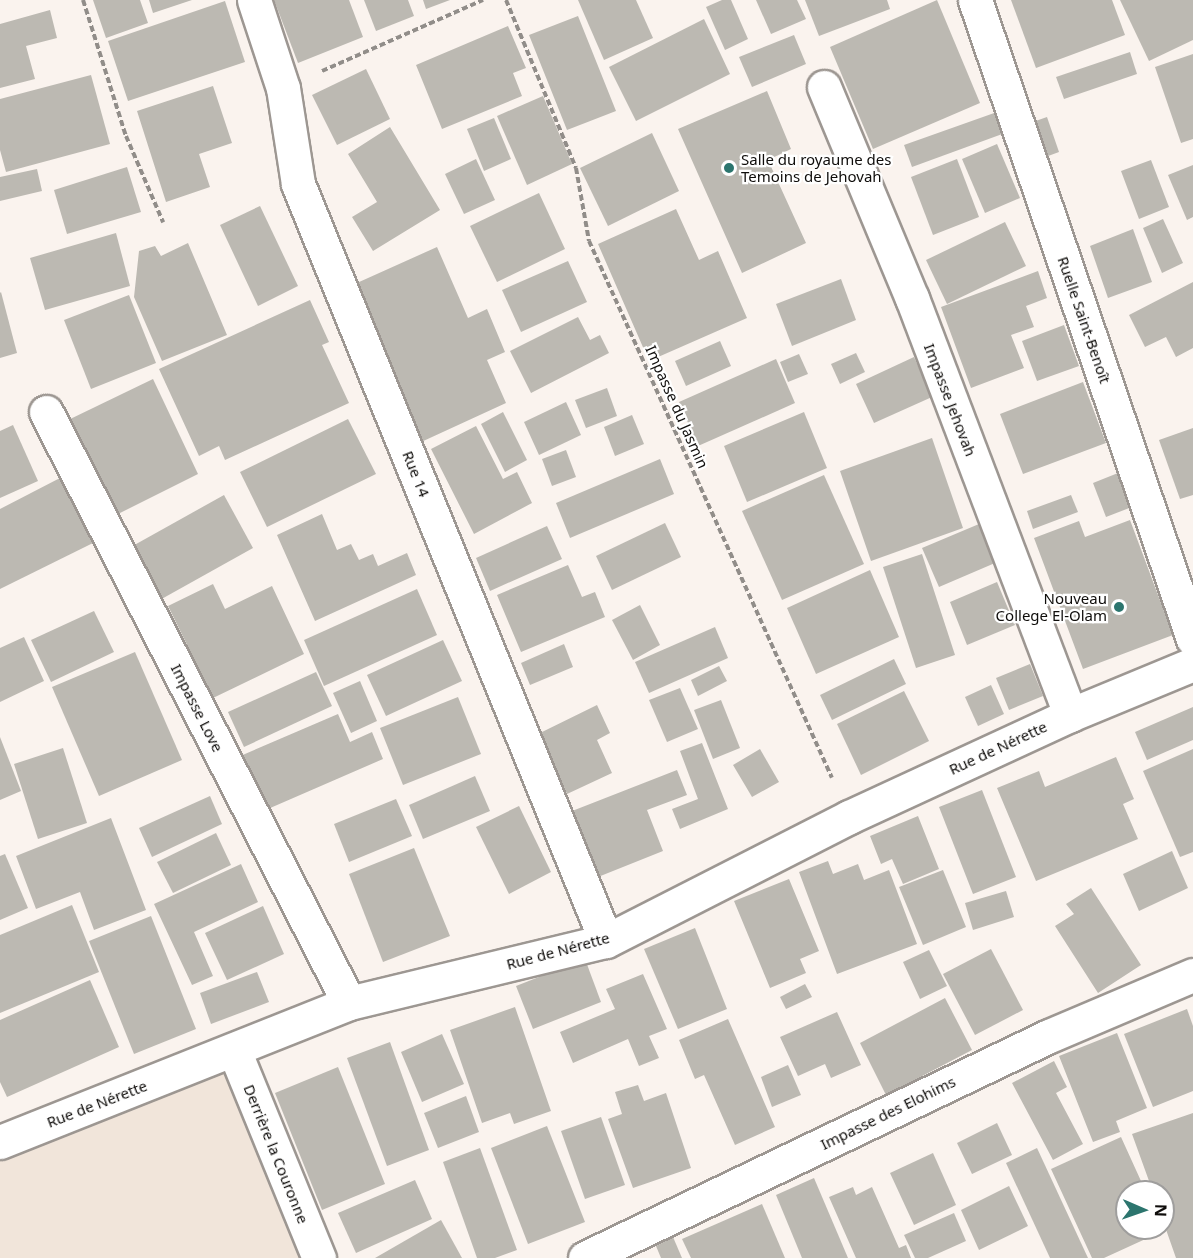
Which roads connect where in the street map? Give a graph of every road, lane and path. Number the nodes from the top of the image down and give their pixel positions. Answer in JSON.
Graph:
{"nodes":[{"id":1,"x":83,"y":0,"type":"edge"},
{"id":2,"x":254,"y":0,"type":"edge"},
{"id":3,"x":483,"y":0,"type":"edge"},
{"id":4,"x":506,"y":0,"type":"edge"},
{"id":5,"x":975,"y":0,"type":"edge"},
{"id":6,"x":824,"y":87,"type":"dead end"},
{"id":7,"x":283,"y":88,"type":"junction"},
{"id":8,"x":163,"y":222,"type":"dead end"},
{"id":9,"x":46,"y":412,"type":"dead end"},
{"id":10,"x":1193,"y":639,"type":"edge"},
{"id":11,"x":1193,"y":664,"type":"edge"},
{"id":12,"x":1070,"y":715,"type":"junction"},
{"id":13,"x":849,"y":817,"type":"junction"},
{"id":14,"x":606,"y":941,"type":"junction"},
{"id":15,"x":1193,"y":975,"type":"edge"},
{"id":16,"x":349,"y":1003,"type":"junction"},
{"id":17,"x":234,"y":1050,"type":"junction"},
{"id":18,"x":0,"y":1142,"type":"edge"},
{"id":19,"x":319,"y":1258,"type":"edge"},
{"id":20,"x":585,"y":1258,"type":"edge"}],
"edges":[{"from":1,"to":8,"type":"path"},
{"from":2,"to":7,"type":"street","name":"Rue 14"},
{"from":3,"to":7,"type":"path"},
{"from":4,"to":13,"type":"path","name":"Impasse du Jasmin"},
{"from":5,"to":10,"type":"street","name":"Ruelle Saint-Benoît"},
{"from":6,"to":12,"type":"street","name":"Impasse Jehovah"},
{"from":7,"to":14,"type":"street","name":"Rue 14"},
{"from":9,"to":16,"type":"street","name":"Impasse Love"},
{"from":11,"to":12,"type":"street","name":"Rue de Nérette"},
{"from":12,"to":13,"type":"street","name":"Rue de Nérette"},
{"from":13,"to":14,"type":"street","name":"Rue de Nérette"},
{"from":14,"to":16,"type":"street","name":"Rue de Nérette"},
{"from":15,"to":20,"type":"street","name":"Impasse des Elohims"},
{"from":16,"to":17,"type":"street","name":"Rue de Nérette"},
{"from":17,"to":18,"type":"street","name":"Rue de Nérette"},
{"from":17,"to":19,"type":"street","name":"Derrière la Couronne"}]}
